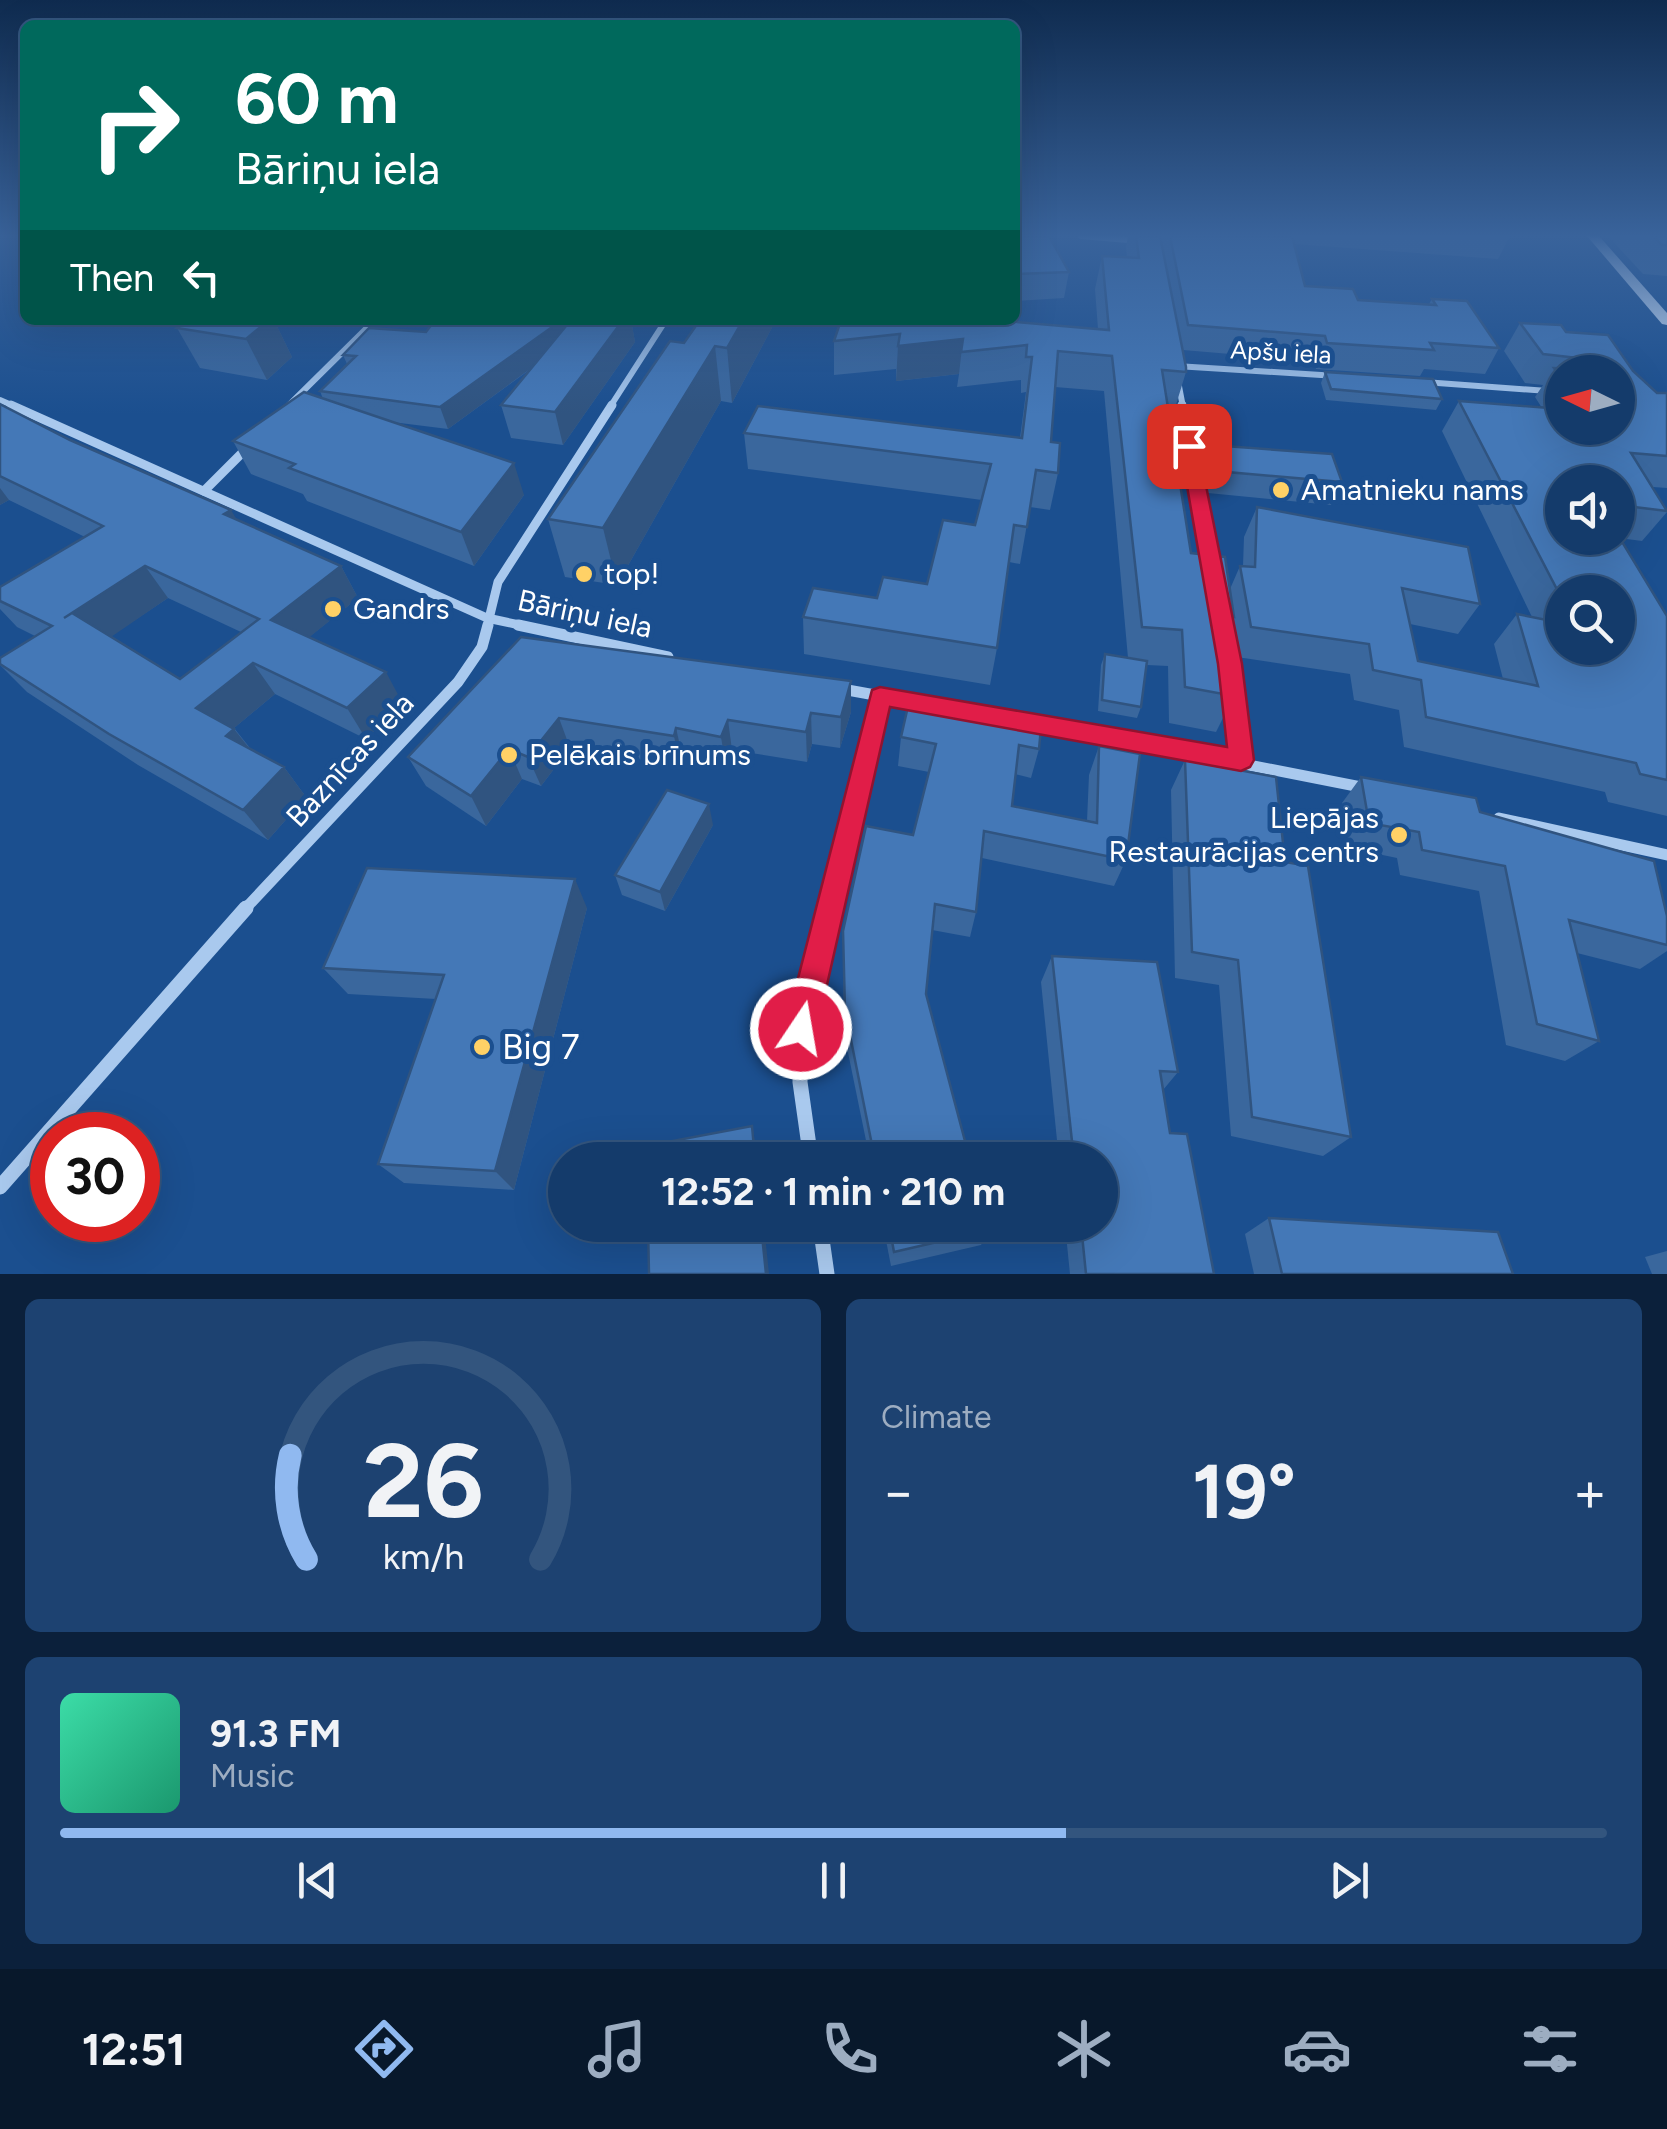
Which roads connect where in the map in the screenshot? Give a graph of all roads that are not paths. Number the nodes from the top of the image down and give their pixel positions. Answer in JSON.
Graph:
{"nodes":[{"id":1,"x":1645,"y":295,"type":"edge"},
{"id":2,"x":1667,"y":321,"type":"edge"},
{"id":3,"x":370,"y":325,"type":"edge"},
{"id":4,"x":663,"y":325,"type":"edge"},
{"id":5,"x":1172,"y":348,"type":"edge"},
{"id":6,"x":1176,"y":366,"type":"junction"},
{"id":7,"x":1349,"y":376,"type":"edge"},
{"id":8,"x":1403,"y":380,"type":"edge"},
{"id":9,"x":1545,"y":391,"type":"edge"},
{"id":10,"x":0,"y":400,"type":"edge"},
{"id":11,"x":283,"y":412,"type":"edge"},
{"id":12,"x":256,"y":438,"type":"edge"},
{"id":13,"x":204,"y":491,"type":"junction"},
{"id":14,"x":1215,"y":582,"type":"edge"},
{"id":15,"x":487,"y":618,"type":"junction"},
{"id":16,"x":674,"y":658,"type":"edge"},
{"id":17,"x":1232,"y":683,"type":"edge"},
{"id":18,"x":824,"y":686,"type":"edge"},
{"id":19,"x":880,"y":696,"type":"junction"},
{"id":20,"x":934,"y":706,"type":"edge"},
{"id":21,"x":1007,"y":718,"type":"edge"},
{"id":22,"x":1241,"y":760,"type":"junction"},
{"id":23,"x":1380,"y":791,"type":"edge"},
{"id":24,"x":1493,"y":816,"type":"edge"},
{"id":25,"x":1667,"y":856,"type":"edge"},
{"id":26,"x":809,"y":1142,"type":"edge"},
{"id":27,"x":0,"y":1187,"type":"edge"},
{"id":28,"x":822,"y":1242,"type":"edge"},
{"id":29,"x":827,"y":1274,"type":"edge"}],
"edges":[{"from":1,"to":2,"type":"street"},
{"from":3,"to":11,"type":"street"},
{"from":4,"to":15,"type":"street","name":"Baznīcas iela"},
{"from":5,"to":6,"type":"street"},
{"from":6,"to":7,"type":"street","name":"Apšu iela"},
{"from":6,"to":14,"type":"street"},
{"from":8,"to":9,"type":"street"},
{"from":10,"to":13,"type":"street","name":"Bāriņu iela"},
{"from":12,"to":13,"type":"street"},
{"from":13,"to":15,"type":"street","name":"Bāriņu iela"},
{"from":15,"to":16,"type":"street","name":"Bāriņu iela"},
{"from":15,"to":27,"type":"street","name":"Baznīcas iela"},
{"from":17,"to":22,"type":"street"},
{"from":18,"to":19,"type":"street"},
{"from":19,"to":20,"type":"street"},
{"from":19,"to":26,"type":"street"},
{"from":21,"to":22,"type":"street"},
{"from":22,"to":23,"type":"street"},
{"from":24,"to":25,"type":"street"},
{"from":28,"to":29,"type":"street"}]}
